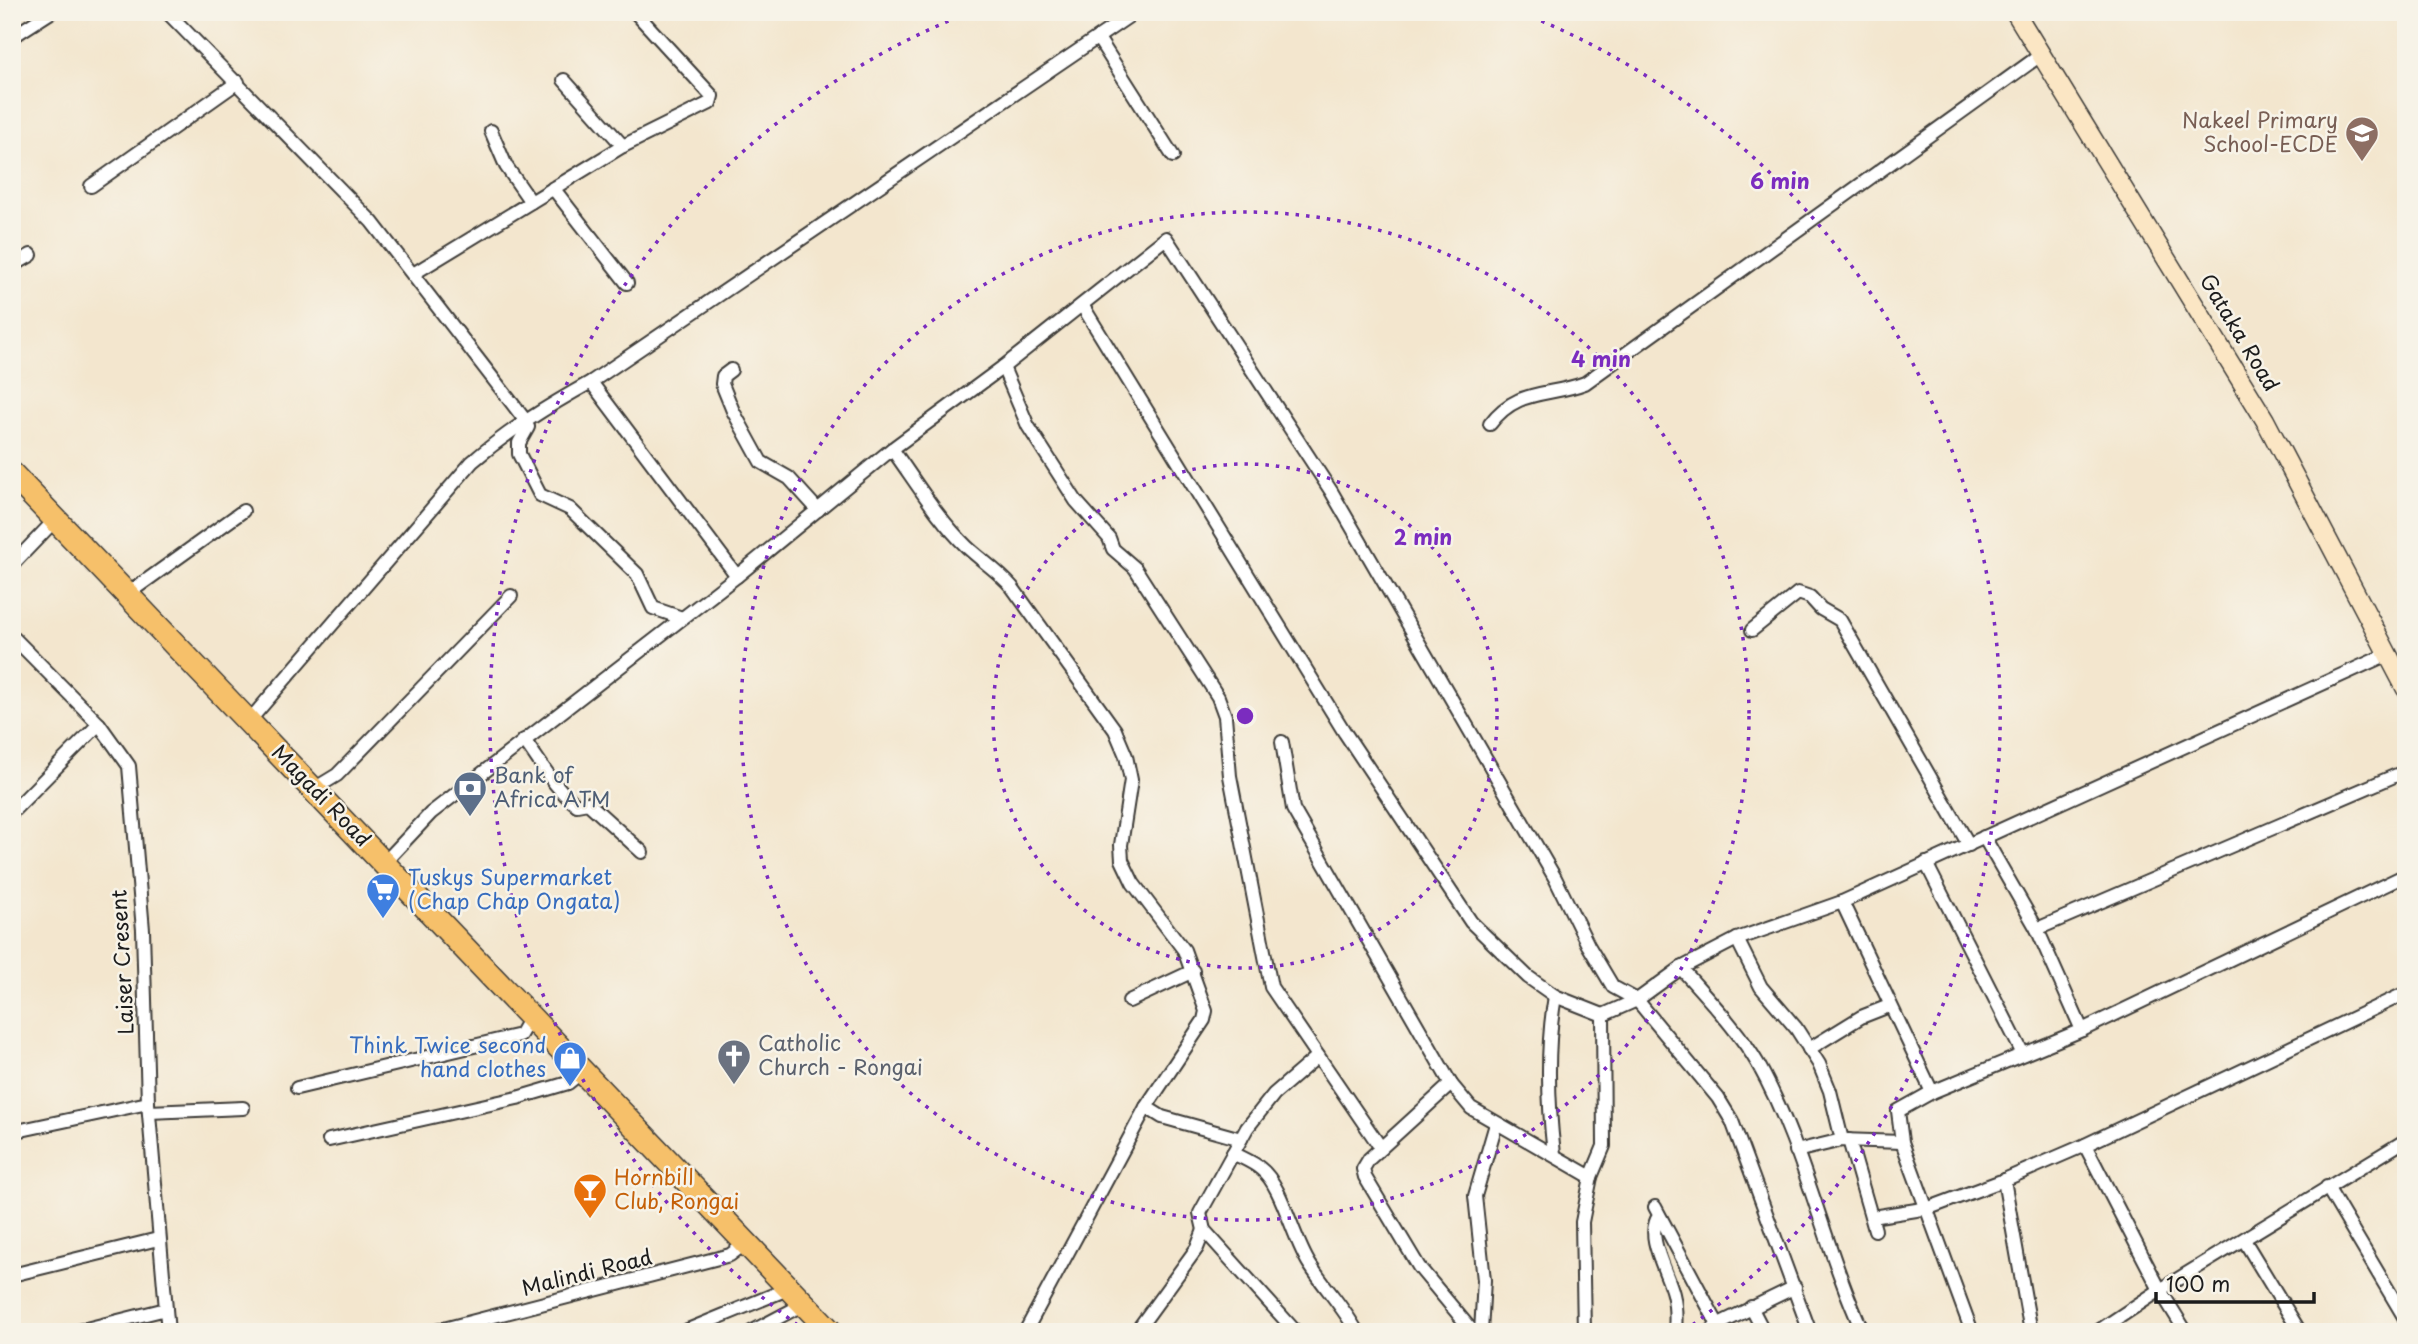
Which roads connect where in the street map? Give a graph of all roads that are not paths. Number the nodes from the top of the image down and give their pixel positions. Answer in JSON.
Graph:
{"nodes":[{"id":1,"x":51,"y":12,"type":"edge"},
{"id":2,"x":167,"y":12,"type":"edge"},
{"id":3,"x":635,"y":12,"type":"edge"},
{"id":4,"x":1135,"y":12,"type":"edge"},
{"id":5,"x":2015,"y":12,"type":"edge"},
{"id":6,"x":12,"y":37,"type":"edge"},
{"id":7,"x":1098,"y":38,"type":"junction"},
{"id":8,"x":2042,"y":54,"type":"junction"},
{"id":9,"x":564,"y":80,"type":"dead end"},
{"id":10,"x":238,"y":82,"type":"junction"},
{"id":11,"x":491,"y":131,"type":"dead end"},
{"id":12,"x":623,"y":146,"type":"junction"},
{"id":13,"x":1172,"y":156,"type":"dead end"},
{"id":14,"x":91,"y":186,"type":"dead end"},
{"id":15,"x":553,"y":188,"type":"junction"},
{"id":16,"x":531,"y":202,"type":"junction"},
{"id":17,"x":31,"y":255,"type":"dead end"},
{"id":18,"x":12,"y":266,"type":"edge"},
{"id":19,"x":413,"y":274,"type":"junction"},
{"id":20,"x":627,"y":283,"type":"dead end"},
{"id":21,"x":1082,"y":305,"type":"junction"},
{"id":22,"x":1003,"y":367,"type":"junction"},
{"id":23,"x":731,"y":370,"type":"dead end"},
{"id":24,"x":591,"y":382,"type":"junction"},
{"id":25,"x":526,"y":423,"type":"junction"},
{"id":26,"x":1490,"y":424,"type":"dead end"},
{"id":27,"x":892,"y":449,"type":"junction"},
{"id":28,"x":12,"y":474,"type":"edge"},
{"id":29,"x":818,"y":510,"type":"junction"},
{"id":30,"x":243,"y":511,"type":"dead end"},
{"id":31,"x":55,"y":519,"type":"junction"},
{"id":32,"x":12,"y":565,"type":"edge"},
{"id":33,"x":737,"y":576,"type":"junction"},
{"id":34,"x":126,"y":595,"type":"junction"},
{"id":35,"x":511,"y":596,"type":"dead end"},
{"id":36,"x":682,"y":618,"type":"junction"},
{"id":37,"x":1752,"y":630,"type":"dead end"},
{"id":38,"x":12,"y":636,"type":"edge"},
{"id":39,"x":2388,"y":653,"type":"junction"},
{"id":40,"x":2406,"y":689,"type":"edge"},
{"id":41,"x":249,"y":722,"type":"junction"},
{"id":42,"x":99,"y":724,"type":"junction"},
{"id":43,"x":524,"y":740,"type":"junction"},
{"id":44,"x":1282,"y":742,"type":"dead end"},
{"id":45,"x":2406,"y":771,"type":"edge"},
{"id":46,"x":314,"y":789,"type":"junction"},
{"id":47,"x":12,"y":812,"type":"edge"},
{"id":48,"x":1984,"y":837,"type":"junction"},
{"id":49,"x":1969,"y":845,"type":"junction"},
{"id":50,"x":642,"y":852,"type":"dead end"},
{"id":51,"x":384,"y":863,"type":"junction"},
{"id":52,"x":1926,"y":863,"type":"junction"},
{"id":53,"x":2406,"y":875,"type":"edge"},
{"id":54,"x":1842,"y":902,"type":"junction"},
{"id":55,"x":2037,"y":929,"type":"junction"},
{"id":56,"x":1737,"y":939,"type":"junction"},
{"id":57,"x":1681,"y":968,"type":"junction"},
{"id":58,"x":1193,"y":971,"type":"junction"},
{"id":59,"x":2406,"y":993,"type":"edge"},
{"id":60,"x":1555,"y":996,"type":"junction"},
{"id":61,"x":1637,"y":1000,"type":"junction"},
{"id":62,"x":1129,"y":1001,"type":"dead end"},
{"id":63,"x":1889,"y":1006,"type":"junction"},
{"id":64,"x":1603,"y":1015,"type":"junction"},
{"id":65,"x":531,"y":1016,"type":"junction"},
{"id":66,"x":2082,"y":1030,"type":"junction"},
{"id":67,"x":1809,"y":1049,"type":"junction"},
{"id":68,"x":2023,"y":1054,"type":"junction"},
{"id":69,"x":1318,"y":1056,"type":"junction"},
{"id":70,"x":584,"y":1070,"type":"junction"},
{"id":71,"x":1451,"y":1084,"type":"junction"},
{"id":72,"x":297,"y":1088,"type":"dead end"},
{"id":73,"x":1932,"y":1092,"type":"junction"},
{"id":74,"x":149,"y":1107,"type":"junction"},
{"id":75,"x":1146,"y":1107,"type":"junction"},
{"id":76,"x":243,"y":1108,"type":"dead end"},
{"id":77,"x":1496,"y":1124,"type":"junction"},
{"id":78,"x":12,"y":1132,"type":"edge"},
{"id":79,"x":1241,"y":1139,"type":"junction"},
{"id":80,"x":329,"y":1140,"type":"dead end"},
{"id":81,"x":1845,"y":1140,"type":"junction"},
{"id":82,"x":2406,"y":1140,"type":"edge"},
{"id":83,"x":1902,"y":1142,"type":"junction"},
{"id":84,"x":2085,"y":1145,"type":"junction"},
{"id":85,"x":1381,"y":1148,"type":"junction"},
{"id":86,"x":1796,"y":1151,"type":"junction"},
{"id":87,"x":1233,"y":1153,"type":"junction"},
{"id":88,"x":1554,"y":1154,"type":"junction"},
{"id":89,"x":1591,"y":1177,"type":"junction"},
{"id":90,"x":2004,"y":1180,"type":"junction"},
{"id":91,"x":2327,"y":1187,"type":"junction"},
{"id":92,"x":1928,"y":1208,"type":"junction"},
{"id":93,"x":1872,"y":1217,"type":"junction"},
{"id":94,"x":1204,"y":1230,"type":"junction"},
{"id":95,"x":1875,"y":1230,"type":"dead end"},
{"id":96,"x":158,"y":1238,"type":"junction"},
{"id":97,"x":2244,"y":1240,"type":"junction"},
{"id":98,"x":747,"y":1242,"type":"junction"},
{"id":99,"x":12,"y":1275,"type":"edge"},
{"id":100,"x":1795,"y":1287,"type":"junction"},
{"id":101,"x":2160,"y":1290,"type":"junction"},
{"id":102,"x":797,"y":1296,"type":"junction"},
{"id":103,"x":1751,"y":1307,"type":"junction"},
{"id":104,"x":166,"y":1309,"type":"junction"},
{"id":105,"x":780,"y":1318,"type":"junction"},
{"id":106,"x":2406,"y":1320,"type":"edge"},
{"id":107,"x":1714,"y":1328,"type":"edge"},
{"id":108,"x":75,"y":1332,"type":"edge"},
{"id":109,"x":168,"y":1332,"type":"edge"},
{"id":110,"x":432,"y":1332,"type":"edge"},
{"id":111,"x":683,"y":1332,"type":"edge"},
{"id":112,"x":751,"y":1332,"type":"edge"},
{"id":113,"x":769,"y":1332,"type":"edge"},
{"id":114,"x":831,"y":1332,"type":"edge"},
{"id":115,"x":1025,"y":1332,"type":"edge"},
{"id":116,"x":1136,"y":1332,"type":"edge"},
{"id":117,"x":1296,"y":1332,"type":"edge"},
{"id":118,"x":1357,"y":1332,"type":"edge"},
{"id":119,"x":1473,"y":1332,"type":"edge"},
{"id":120,"x":1481,"y":1332,"type":"edge"},
{"id":121,"x":1584,"y":1332,"type":"edge"},
{"id":122,"x":1675,"y":1332,"type":"edge"},
{"id":123,"x":1764,"y":1332,"type":"edge"},
{"id":124,"x":1810,"y":1332,"type":"edge"},
{"id":125,"x":1863,"y":1332,"type":"edge"},
{"id":126,"x":1972,"y":1332,"type":"edge"},
{"id":127,"x":2031,"y":1332,"type":"edge"},
{"id":128,"x":2097,"y":1332,"type":"edge"},
{"id":129,"x":2186,"y":1332,"type":"edge"},
{"id":130,"x":2300,"y":1332,"type":"edge"}],
"edges":[{"from":1,"to":6,"type":"street"},
{"from":2,"to":10,"type":"street"},
{"from":3,"to":12,"type":"street"},
{"from":4,"to":7,"type":"street"},
{"from":5,"to":8,"type":"street","name":"Gataka Road"},
{"from":7,"to":13,"type":"street"},
{"from":7,"to":24,"type":"street"},
{"from":8,"to":26,"type":"street"},
{"from":8,"to":39,"type":"street","name":"Gataka Road"},
{"from":9,"to":12,"type":"street"},
{"from":10,"to":14,"type":"street"},
{"from":10,"to":19,"type":"street"},
{"from":11,"to":16,"type":"street"},
{"from":12,"to":15,"type":"street"},
{"from":15,"to":16,"type":"street"},
{"from":15,"to":20,"type":"street"},
{"from":16,"to":19,"type":"street"},
{"from":17,"to":18,"type":"street"},
{"from":19,"to":25,"type":"street"},
{"from":21,"to":22,"type":"street"},
{"from":21,"to":60,"type":"street"},
{"from":21,"to":61,"type":"street"},
{"from":22,"to":27,"type":"street"},
{"from":22,"to":69,"type":"street"},
{"from":23,"to":29,"type":"street"},
{"from":24,"to":25,"type":"street"},
{"from":24,"to":33,"type":"street"},
{"from":25,"to":36,"type":"street"},
{"from":25,"to":41,"type":"street"},
{"from":27,"to":29,"type":"street"},
{"from":27,"to":58,"type":"street"},
{"from":28,"to":31,"type":"highway","name":"Magadi Road"},
{"from":29,"to":33,"type":"street"},
{"from":30,"to":34,"type":"street"},
{"from":31,"to":32,"type":"street"},
{"from":31,"to":34,"type":"highway","name":"Magadi Road"},
{"from":33,"to":36,"type":"street"},
{"from":34,"to":41,"type":"highway","name":"Magadi Road"},
{"from":35,"to":46,"type":"street"},
{"from":36,"to":43,"type":"street"},
{"from":37,"to":49,"type":"street"},
{"from":38,"to":42,"type":"street","name":"Laiser Cresent"},
{"from":39,"to":40,"type":"street","name":"Gataka Road"},
{"from":39,"to":48,"type":"street"},
{"from":41,"to":46,"type":"highway","name":"Magadi Road"},
{"from":42,"to":47,"type":"street"},
{"from":42,"to":74,"type":"street","name":"Laiser Cresent"},
{"from":43,"to":50,"type":"street"},
{"from":43,"to":51,"type":"street"},
{"from":44,"to":71,"type":"street"},
{"from":45,"to":55,"type":"street"},
{"from":46,"to":51,"type":"highway","name":"Magadi Road"},
{"from":48,"to":49,"type":"street"},
{"from":48,"to":55,"type":"street"},
{"from":49,"to":52,"type":"street"},
{"from":51,"to":65,"type":"highway","name":"Magadi Road"},
{"from":52,"to":54,"type":"street"},
{"from":52,"to":68,"type":"street"},
{"from":53,"to":66,"type":"street"},
{"from":54,"to":56,"type":"street"},
{"from":54,"to":63,"type":"street"},
{"from":55,"to":66,"type":"street"},
{"from":56,"to":57,"type":"street"},
{"from":56,"to":67,"type":"street"},
{"from":57,"to":61,"type":"street"},
{"from":57,"to":86,"type":"street"},
{"from":58,"to":62,"type":"street"},
{"from":58,"to":75,"type":"street"},
{"from":59,"to":84,"type":"street"},
{"from":60,"to":64,"type":"street"},
{"from":60,"to":88,"type":"street"},
{"from":61,"to":64,"type":"street"},
{"from":61,"to":100,"type":"street"},
{"from":63,"to":67,"type":"street"},
{"from":63,"to":73,"type":"street"},
{"from":64,"to":89,"type":"street"},
{"from":65,"to":70,"type":"highway","name":"Magadi Road"},
{"from":65,"to":72,"type":"street"},
{"from":66,"to":68,"type":"street"},
{"from":67,"to":81,"type":"street"},
{"from":68,"to":73,"type":"street"},
{"from":69,"to":79,"type":"street"},
{"from":69,"to":85,"type":"street"},
{"from":70,"to":80,"type":"street"},
{"from":70,"to":98,"type":"highway","name":"Magadi Road"},
{"from":71,"to":77,"type":"street"},
{"from":71,"to":85,"type":"street"},
{"from":73,"to":83,"type":"street"},
{"from":74,"to":76,"type":"street"},
{"from":74,"to":78,"type":"street"},
{"from":74,"to":96,"type":"street","name":"Laiser Cresent"},
{"from":75,"to":79,"type":"street"},
{"from":75,"to":115,"type":"street"},
{"from":77,"to":88,"type":"street"},
{"from":77,"to":120,"type":"street"},
{"from":79,"to":87,"type":"street"},
{"from":81,"to":83,"type":"street"},
{"from":81,"to":86,"type":"street"},
{"from":81,"to":93,"type":"street"},
{"from":82,"to":91,"type":"street"},
{"from":83,"to":92,"type":"street"},
{"from":84,"to":90,"type":"street"},
{"from":84,"to":101,"type":"street"},
{"from":85,"to":119,"type":"street"},
{"from":86,"to":125,"type":"street"},
{"from":87,"to":94,"type":"street"},
{"from":87,"to":118,"type":"street"},
{"from":88,"to":89,"type":"street"},
{"from":89,"to":121,"type":"street"},
{"from":90,"to":92,"type":"street"},
{"from":90,"to":127,"type":"street"},
{"from":91,"to":97,"type":"street"},
{"from":91,"to":106,"type":"street"},
{"from":92,"to":93,"type":"street"},
{"from":92,"to":126,"type":"street"},
{"from":93,"to":95,"type":"street"},
{"from":94,"to":116,"type":"street"},
{"from":94,"to":117,"type":"street"},
{"from":96,"to":99,"type":"street"},
{"from":96,"to":104,"type":"street","name":"Laiser Cresent"},
{"from":97,"to":101,"type":"street"},
{"from":97,"to":130,"type":"street"},
{"from":98,"to":102,"type":"highway","name":"Magadi Road"},
{"from":98,"to":110,"type":"street","name":"Malindi Road"},
{"from":100,"to":103,"type":"street"},
{"from":100,"to":124,"type":"street"},
{"from":101,"to":128,"type":"street"},
{"from":101,"to":129,"type":"street"},
{"from":102,"to":105,"type":"street"},
{"from":102,"to":111,"type":"street"},
{"from":102,"to":114,"type":"highway","name":"Magadi Road"},
{"from":103,"to":107,"type":"street"},
{"from":103,"to":123,"type":"street"},
{"from":104,"to":108,"type":"street"},
{"from":104,"to":109,"type":"street","name":"Laiser Cresent"},
{"from":105,"to":112,"type":"street"},
{"from":105,"to":113,"type":"street"},
{"from":107,"to":122,"type":"street"}]}
